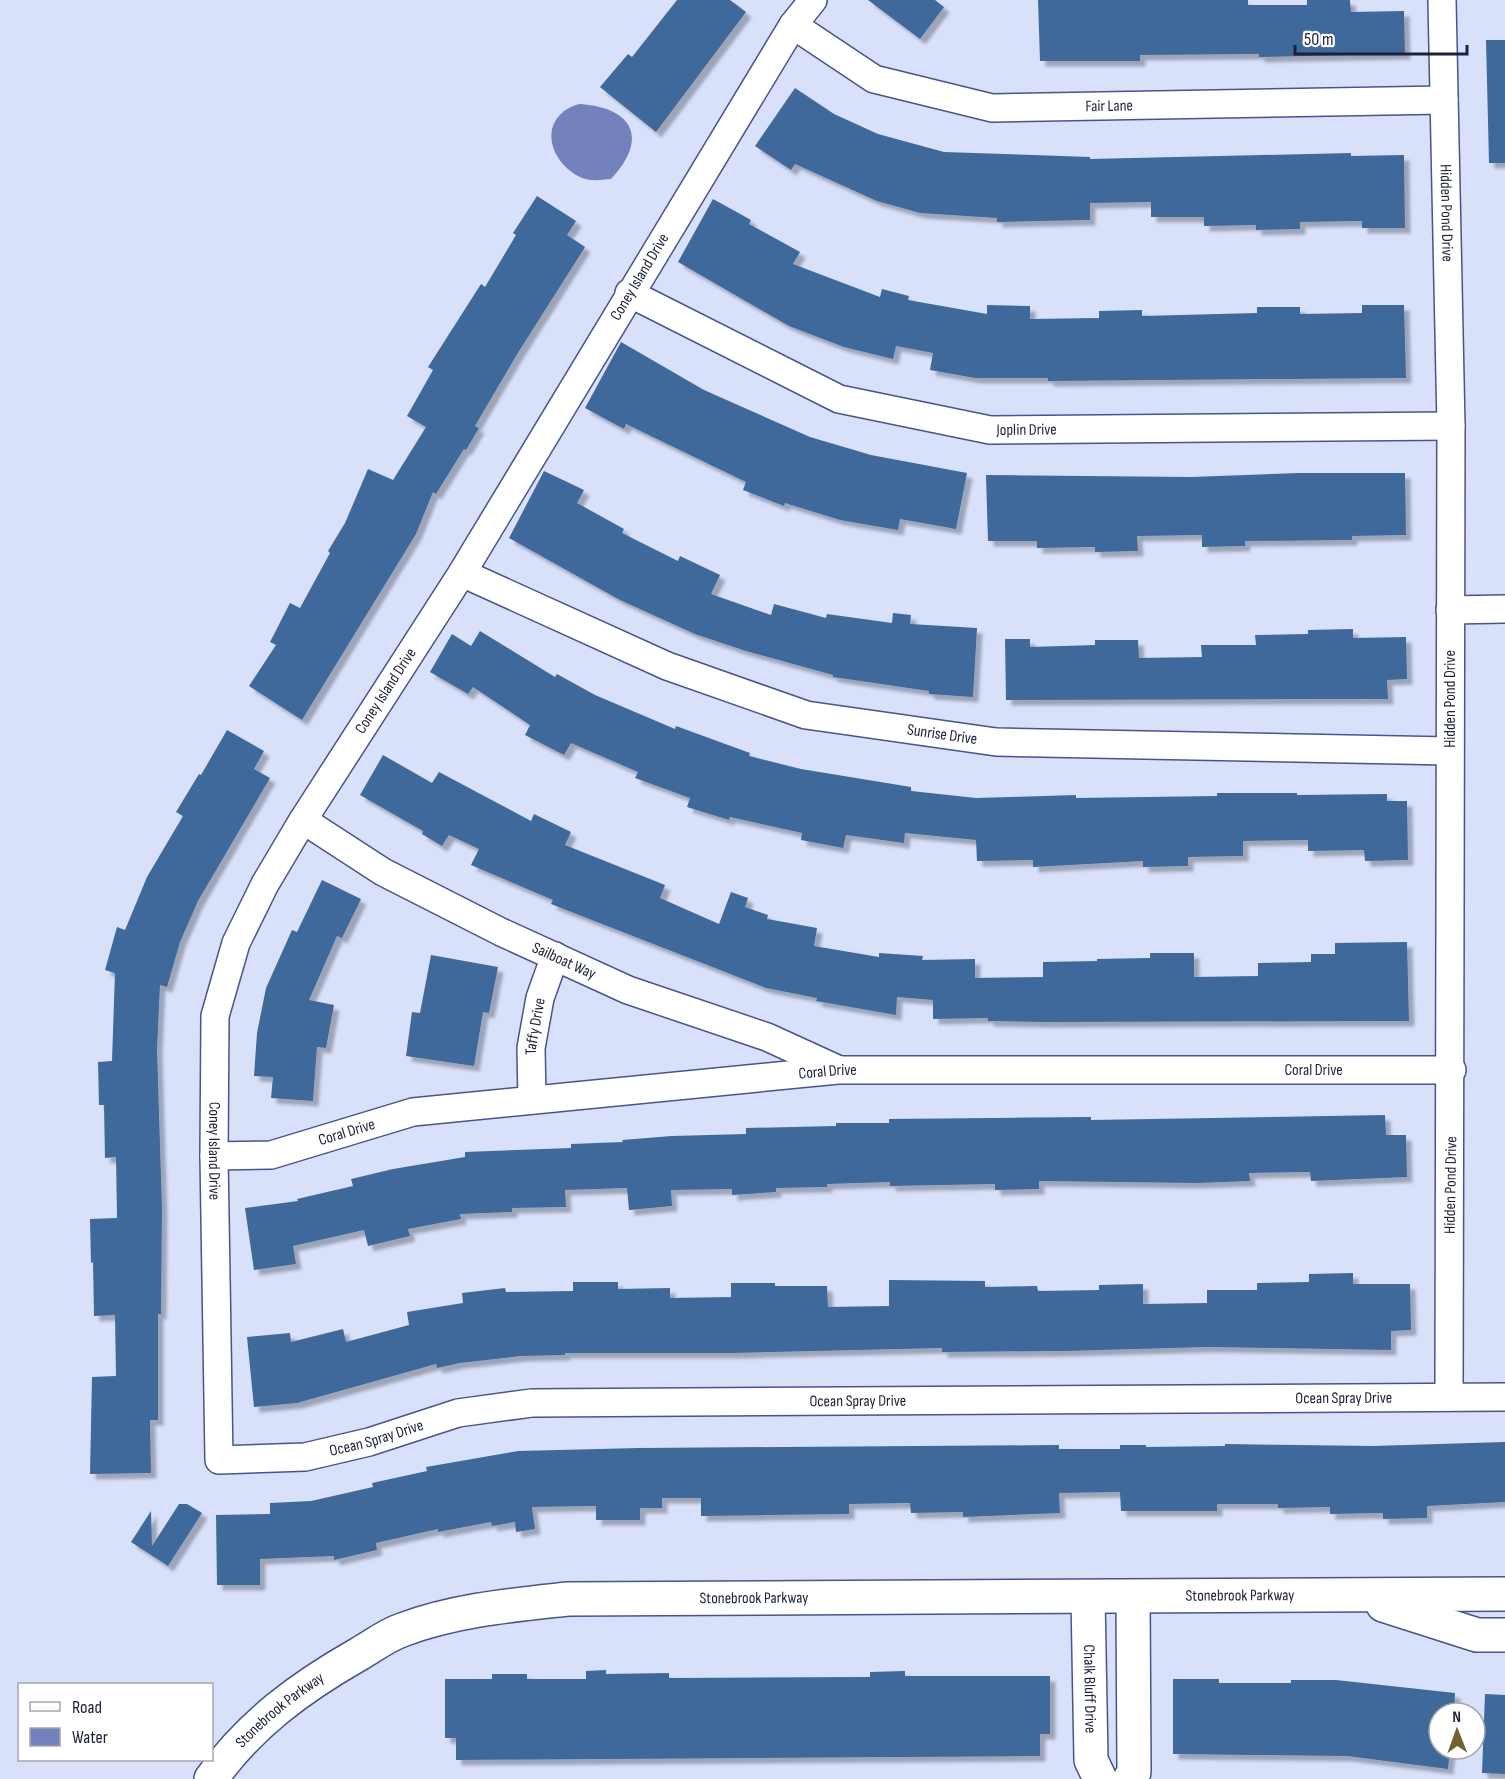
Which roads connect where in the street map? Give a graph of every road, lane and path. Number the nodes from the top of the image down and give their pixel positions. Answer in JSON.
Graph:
{"nodes":[{"id":1,"x":813,"y":0,"type":"edge"},
{"id":2,"x":1442,"y":0,"type":"edge"},
{"id":3,"x":793,"y":25,"type":"junction"},
{"id":4,"x":1444,"y":100,"type":"junction"},
{"id":5,"x":629,"y":293,"type":"junction"},
{"id":6,"x":1451,"y":426,"type":"junction"},
{"id":7,"x":462,"y":573,"type":"junction"},
{"id":8,"x":1505,"y":609,"type":"edge"},
{"id":9,"x":1450,"y":610,"type":"junction"},
{"id":10,"x":1450,"y":752,"type":"junction"},
{"id":11,"x":303,"y":820,"type":"junction"},
{"id":12,"x":555,"y":956,"type":"junction"},
{"id":13,"x":838,"y":1070,"type":"junction"},
{"id":14,"x":1452,"y":1070,"type":"junction"},
{"id":15,"x":532,"y":1100,"type":"junction"},
{"id":16,"x":214,"y":1156,"type":"junction"},
{"id":17,"x":1449,"y":1397,"type":"junction"},
{"id":18,"x":1505,"y":1397,"type":"edge"},
{"id":19,"x":219,"y":1460,"type":"joint"},
{"id":20,"x":1505,"y":1594,"type":"edge"},
{"id":21,"x":1356,"y":1596,"type":"junction"},
{"id":22,"x":1088,"y":1597,"type":"junction"},
{"id":23,"x":1134,"y":1597,"type":"junction"},
{"id":24,"x":1505,"y":1635,"type":"edge"},
{"id":25,"x":211,"y":1779,"type":"edge"},
{"id":26,"x":1100,"y":1779,"type":"edge"},
{"id":27,"x":1130,"y":1779,"type":"edge"}],
"edges":[{"from":1,"to":3,"type":"street","name":"Coney Island Drive"},
{"from":2,"to":4,"type":"street","name":"Hidden Pond Drive"},
{"from":3,"to":4,"type":"street","name":"Fair Lane"},
{"from":3,"to":5,"type":"street","name":"Coney Island Drive"},
{"from":4,"to":6,"type":"street","name":"Hidden Pond Drive"},
{"from":5,"to":6,"type":"street","name":"Joplin Drive"},
{"from":5,"to":7,"type":"street","name":"Coney Island Drive"},
{"from":6,"to":9,"type":"street","name":"Hidden Pond Drive"},
{"from":7,"to":10,"type":"street","name":"Sunrise Drive"},
{"from":7,"to":11,"type":"street","name":"Coney Island Drive"},
{"from":8,"to":9,"type":"street"},
{"from":9,"to":10,"type":"street","name":"Hidden Pond Drive"},
{"from":10,"to":14,"type":"street","name":"Hidden Pond Drive"},
{"from":11,"to":12,"type":"street","name":"Sailboat Way"},
{"from":11,"to":16,"type":"street","name":"Coney Island Drive"},
{"from":12,"to":13,"type":"street","name":"Sailboat Way"},
{"from":12,"to":15,"type":"street","name":"Taffy Drive"},
{"from":13,"to":14,"type":"street","name":"Coral Drive"},
{"from":13,"to":15,"type":"street","name":"Coral Drive"},
{"from":14,"to":17,"type":"street","name":"Hidden Pond Drive"},
{"from":15,"to":16,"type":"street","name":"Coral Drive"},
{"from":16,"to":19,"type":"street","name":"Coney Island Drive"},
{"from":17,"to":18,"type":"street","name":"Ocean Spray Drive"},
{"from":17,"to":19,"type":"street","name":"Ocean Spray Drive"},
{"from":20,"to":21,"type":"street","name":"Stonebrook Parkway"},
{"from":21,"to":23,"type":"street","name":"Stonebrook Parkway"},
{"from":21,"to":24,"type":"street","name":"Stonebrook Parkway"},
{"from":22,"to":23,"type":"street","name":"Stonebrook Parkway"},
{"from":22,"to":25,"type":"street","name":"Stonebrook Parkway"},
{"from":22,"to":26,"type":"street","name":"Chalk Bluff Drive"},
{"from":23,"to":27,"type":"street"}]}
